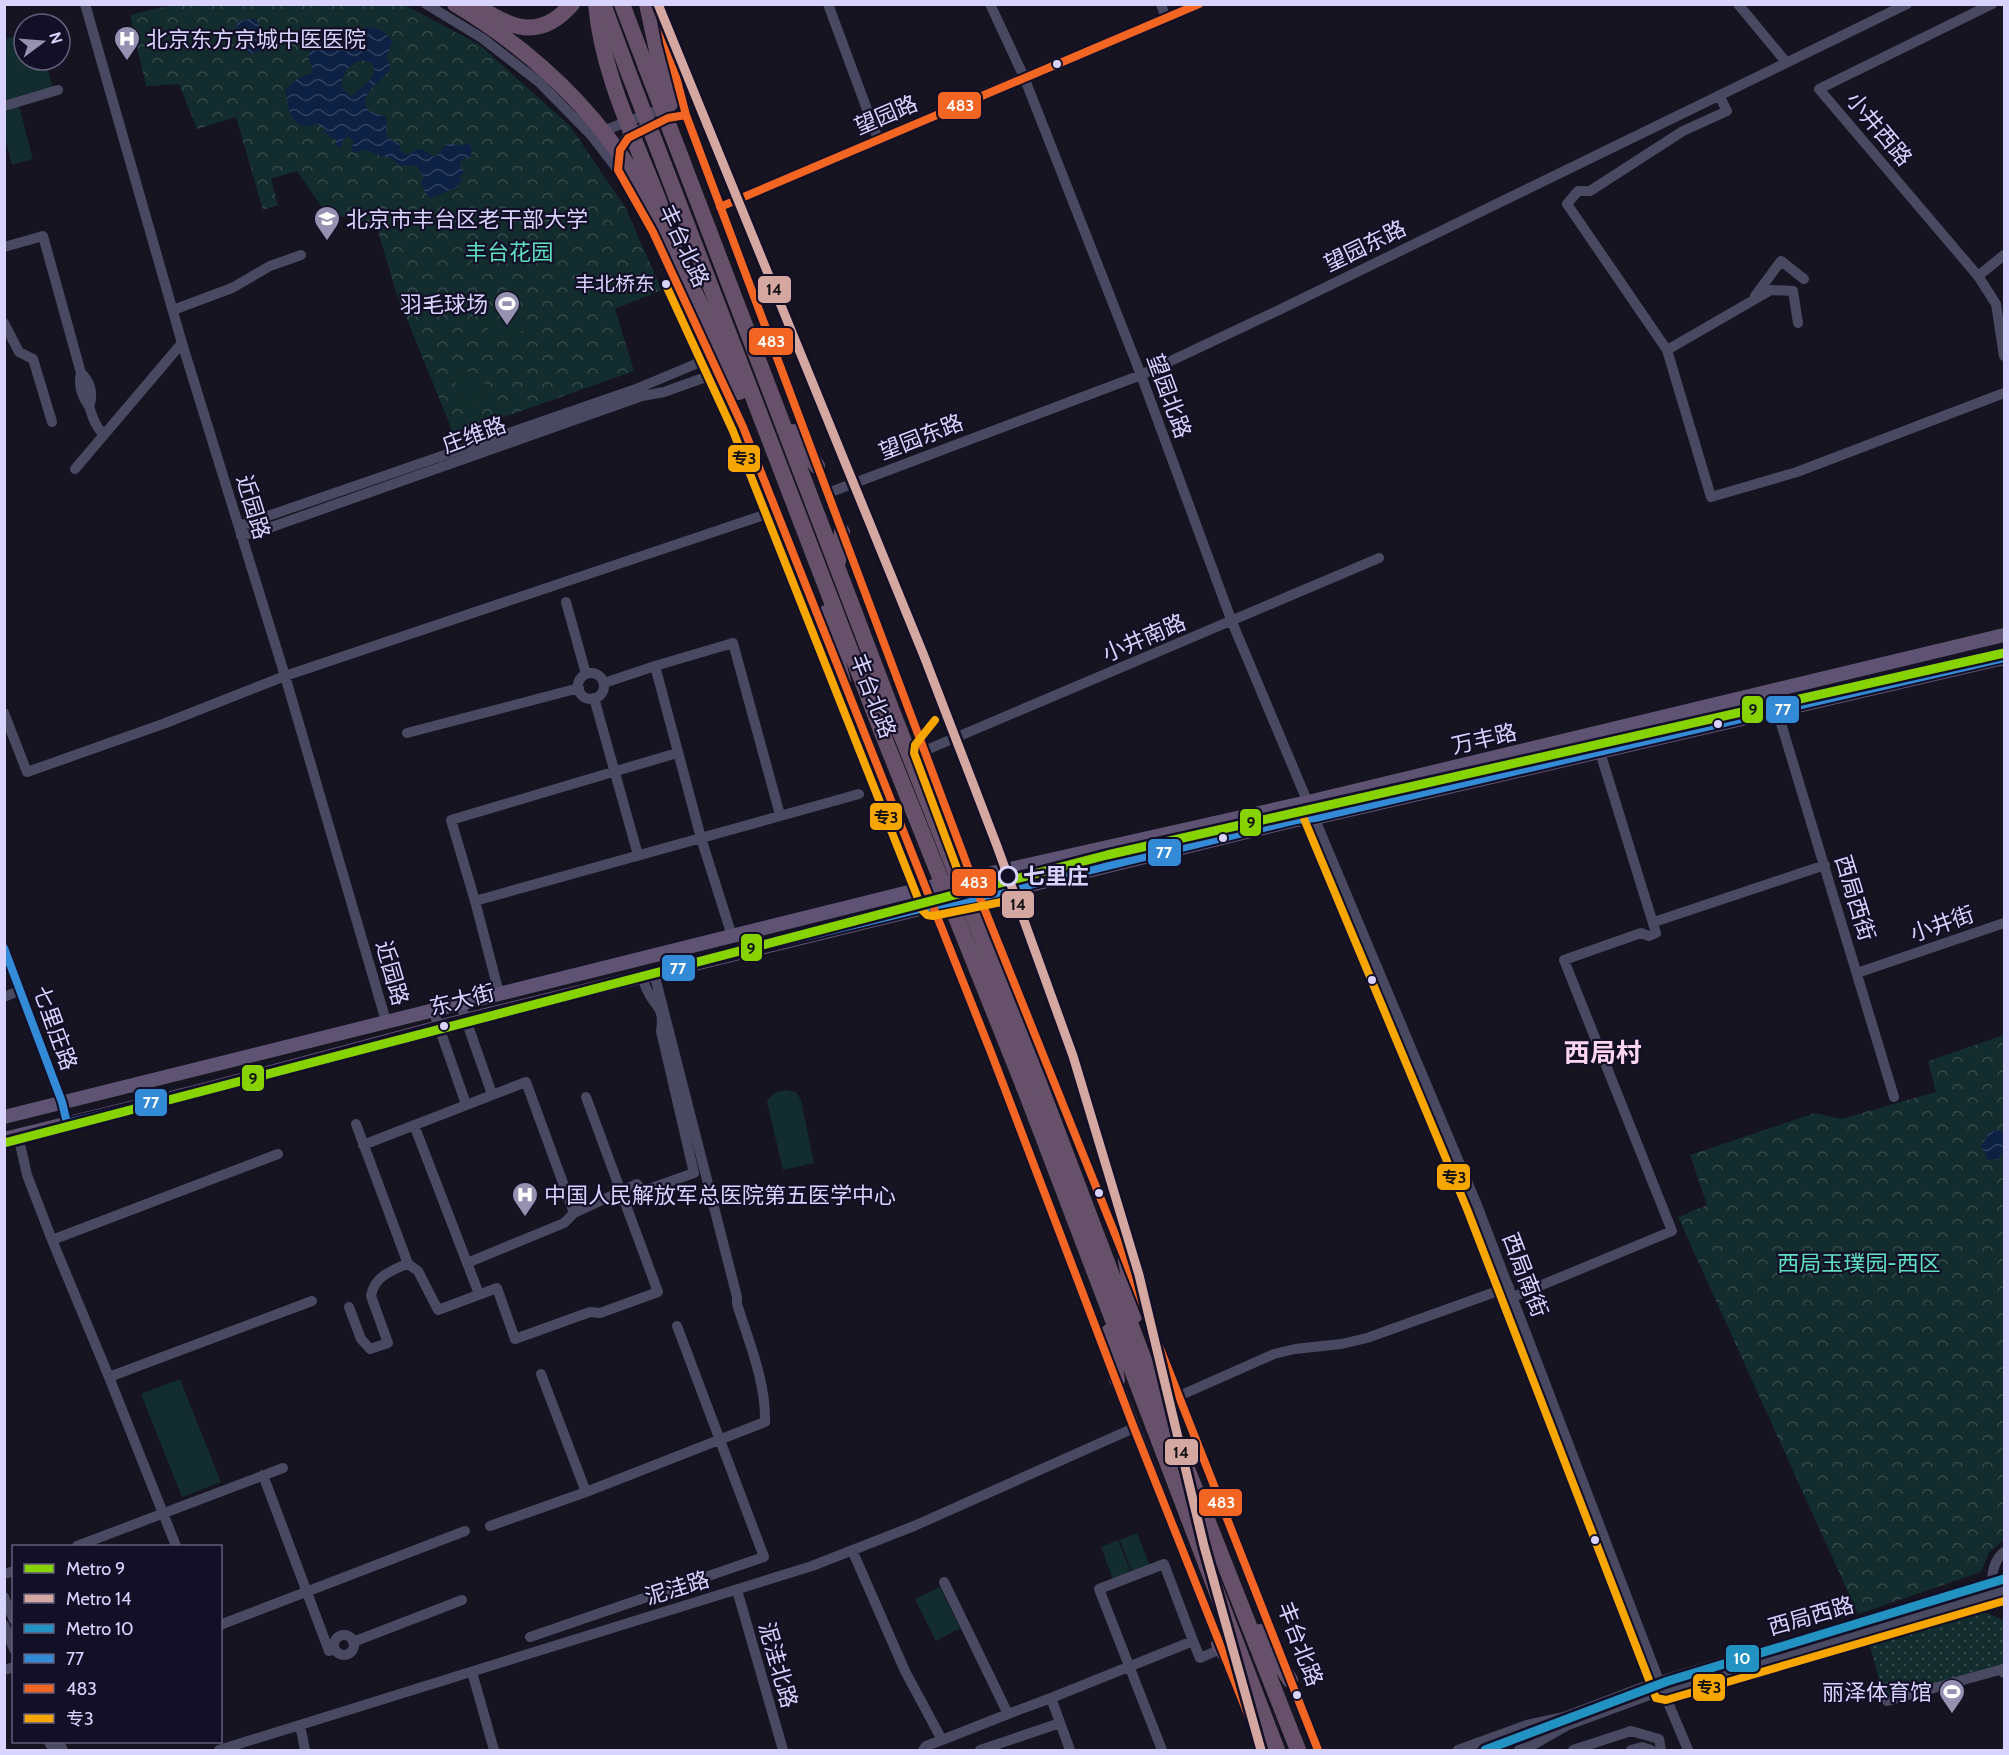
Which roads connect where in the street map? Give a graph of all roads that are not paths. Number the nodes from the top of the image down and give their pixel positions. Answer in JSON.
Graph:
{"nodes":[{"id":1,"x":85,"y":4,"type":"edge"},
{"id":2,"x":426,"y":4,"type":"edge"},
{"id":3,"x":455,"y":4,"type":"edge"},
{"id":4,"x":474,"y":4,"type":"edge"},
{"id":5,"x":572,"y":4,"type":"edge"},
{"id":6,"x":596,"y":4,"type":"edge"},
{"id":7,"x":603,"y":4,"type":"edge"},
{"id":8,"x":622,"y":4,"type":"edge"},
{"id":9,"x":646,"y":4,"type":"edge"},
{"id":10,"x":660,"y":4,"type":"edge"},
{"id":11,"x":828,"y":4,"type":"edge"},
{"id":12,"x":990,"y":4,"type":"edge"},
{"id":13,"x":1161,"y":4,"type":"edge"},
{"id":14,"x":1200,"y":4,"type":"edge"},
{"id":15,"x":1738,"y":4,"type":"edge"},
{"id":16,"x":1907,"y":4,"type":"edge"},
{"id":17,"x":1992,"y":4,"type":"edge"},
{"id":18,"x":1166,"y":19,"type":"junction"},
{"id":19,"x":459,"y":25,"type":"junction"},
{"id":20,"x":1786,"y":62,"type":"junction"},
{"id":21,"x":653,"y":65,"type":"junction"},
{"id":22,"x":1024,"y":77,"type":"junction"},
{"id":23,"x":58,"y":90,"type":"dead end"},
{"id":24,"x":1719,"y":95,"type":"junction"},
{"id":25,"x":682,"y":100,"type":"junction"},
{"id":26,"x":4,"y":106,"type":"edge"},
{"id":27,"x":686,"y":115,"type":"junction"},
{"id":28,"x":591,"y":135,"type":"junction"},
{"id":29,"x":879,"y":139,"type":"junction"},
{"id":30,"x":618,"y":170,"type":"junction"},
{"id":31,"x":720,"y":207,"type":"junction"},
{"id":32,"x":4,"y":248,"type":"edge"},
{"id":33,"x":301,"y":255,"type":"dead end"},
{"id":34,"x":2004,"y":255,"type":"edge"},
{"id":35,"x":1978,"y":276,"type":"junction"},
{"id":36,"x":1804,"y":279,"type":"dead end"},
{"id":37,"x":1751,"y":301,"type":"junction"},
{"id":38,"x":702,"y":308,"type":"junction"},
{"id":39,"x":173,"y":310,"type":"junction"},
{"id":40,"x":4,"y":323,"type":"edge"},
{"id":41,"x":1798,"y":323,"type":"dead end"},
{"id":42,"x":182,"y":343,"type":"junction"},
{"id":43,"x":1667,"y":350,"type":"junction"},
{"id":44,"x":2004,"y":356,"type":"edge"},
{"id":45,"x":710,"y":358,"type":"junction"},
{"id":46,"x":1141,"y":375,"type":"junction"},
{"id":47,"x":720,"y":379,"type":"junction"},
{"id":48,"x":2004,"y":393,"type":"edge"},
{"id":49,"x":779,"y":411,"type":"junction"},
{"id":50,"x":52,"y":422,"type":"dead end"},
{"id":51,"x":104,"y":435,"type":"junction"},
{"id":52,"x":768,"y":440,"type":"junction"},
{"id":53,"x":817,"y":466,"type":"junction"},
{"id":54,"x":75,"y":469,"type":"dead end"},
{"id":55,"x":828,"y":493,"type":"junction"},
{"id":56,"x":776,"y":511,"type":"junction"},
{"id":57,"x":240,"y":531,"type":"junction"},
{"id":58,"x":842,"y":532,"type":"junction"},
{"id":59,"x":809,"y":545,"type":"junction"},
{"id":60,"x":1379,"y":558,"type":"dead end"},
{"id":61,"x":838,"y":565,"type":"junction"},
{"id":62,"x":566,"y":602,"type":"dead end"},
{"id":63,"x":1232,"y":622,"type":"junction"},
{"id":64,"x":2004,"y":635,"type":"edge"},
{"id":65,"x":2004,"y":658,"type":"edge"},
{"id":66,"x":655,"y":666,"type":"junction"},
{"id":67,"x":586,"y":674,"type":"junction"},
{"id":68,"x":285,"y":676,"type":"junction"},
{"id":69,"x":843,"y":682,"type":"junction"},
{"id":70,"x":604,"y":683,"type":"junction"},
{"id":71,"x":579,"y":688,"type":"junction"},
{"id":72,"x":594,"y":698,"type":"junction"},
{"id":73,"x":1777,"y":710,"type":"junction"},
{"id":74,"x":4,"y":713,"type":"edge"},
{"id":75,"x":889,"y":727,"type":"junction"},
{"id":76,"x":407,"y":732,"type":"dead end"},
{"id":77,"x":924,"y":752,"type":"junction"},
{"id":78,"x":1600,"y":752,"type":"junction"},
{"id":79,"x":677,"y":753,"type":"junction"},
{"id":80,"x":614,"y":771,"type":"junction"},
{"id":81,"x":859,"y":794,"type":"dead end"},
{"id":82,"x":890,"y":799,"type":"junction"},
{"id":83,"x":943,"y":802,"type":"junction"},
{"id":84,"x":1308,"y":802,"type":"junction"},
{"id":85,"x":780,"y":816,"type":"junction"},
{"id":86,"x":1315,"y":818,"type":"junction"},
{"id":87,"x":701,"y":838,"type":"junction"},
{"id":88,"x":638,"y":855,"type":"junction"},
{"id":89,"x":1825,"y":865,"type":"junction"},
{"id":90,"x":972,"y":878,"type":"junction"},
{"id":91,"x":925,"y":888,"type":"junction"},
{"id":92,"x":981,"y":897,"type":"junction"},
{"id":93,"x":475,"y":901,"type":"junction"},
{"id":94,"x":932,"y":906,"type":"junction"},
{"id":95,"x":1654,"y":922,"type":"junction"},
{"id":96,"x":2004,"y":923,"type":"edge"},
{"id":97,"x":732,"y":936,"type":"junction"},
{"id":98,"x":4,"y":947,"type":"edge"},
{"id":99,"x":1857,"y":973,"type":"junction"},
{"id":100,"x":648,"y":974,"type":"junction"},
{"id":101,"x":21,"y":990,"type":"junction"},
{"id":102,"x":499,"y":993,"type":"junction"},
{"id":103,"x":4,"y":997,"type":"edge"},
{"id":104,"x":459,"y":1003,"type":"junction"},
{"id":105,"x":434,"y":1010,"type":"junction"},
{"id":106,"x":465,"y":1020,"type":"junction"},
{"id":107,"x":386,"y":1021,"type":"junction"},
{"id":108,"x":439,"y":1027,"type":"junction"},
{"id":109,"x":1032,"y":1085,"type":"junction"},
{"id":110,"x":492,"y":1094,"type":"junction"},
{"id":111,"x":586,"y":1097,"type":"dead end"},
{"id":112,"x":1894,"y":1097,"type":"dead end"},
{"id":113,"x":62,"y":1102,"type":"junction"},
{"id":114,"x":466,"y":1104,"type":"junction"},
{"id":115,"x":4,"y":1117,"type":"edge"},
{"id":116,"x":67,"y":1123,"type":"junction"},
{"id":117,"x":356,"y":1124,"type":"dead end"},
{"id":118,"x":414,"y":1125,"type":"junction"},
{"id":119,"x":11,"y":1137,"type":"edge"},
{"id":120,"x":363,"y":1145,"type":"junction"},
{"id":121,"x":278,"y":1154,"type":"dead end"},
{"id":122,"x":620,"y":1192,"type":"junction"},
{"id":123,"x":574,"y":1213,"type":"junction"},
{"id":124,"x":52,"y":1240,"type":"junction"},
{"id":125,"x":1126,"y":1260,"type":"junction"},
{"id":126,"x":408,"y":1263,"type":"junction"},
{"id":127,"x":467,"y":1263,"type":"junction"},
{"id":128,"x":1511,"y":1292,"type":"junction"},
{"id":129,"x":479,"y":1294,"type":"junction"},
{"id":130,"x":1103,"y":1296,"type":"junction"},
{"id":131,"x":312,"y":1301,"type":"dead end"},
{"id":132,"x":348,"y":1307,"type":"dead end"},
{"id":133,"x":677,"y":1326,"type":"dead end"},
{"id":134,"x":1141,"y":1352,"type":"junction"},
{"id":135,"x":541,"y":1374,"type":"dead end"},
{"id":136,"x":109,"y":1377,"type":"junction"},
{"id":137,"x":1117,"y":1380,"type":"junction"},
{"id":138,"x":1179,"y":1396,"type":"junction"},
{"id":139,"x":1134,"y":1428,"type":"junction"},
{"id":140,"x":719,"y":1441,"type":"junction"},
{"id":141,"x":283,"y":1468,"type":"dead end"},
{"id":142,"x":263,"y":1475,"type":"junction"},
{"id":143,"x":586,"y":1492,"type":"junction"},
{"id":144,"x":162,"y":1513,"type":"junction"},
{"id":145,"x":490,"y":1526,"type":"dead end"},
{"id":146,"x":465,"y":1531,"type":"dead end"},
{"id":147,"x":104,"y":1541,"type":"edge"},
{"id":148,"x":82,"y":1545,"type":"edge"},
{"id":149,"x":176,"y":1545,"type":"edge"},
{"id":150,"x":852,"y":1550,"type":"junction"},
{"id":151,"x":2004,"y":1552,"type":"edge"},
{"id":152,"x":2004,"y":1580,"type":"edge"},
{"id":153,"x":944,"y":1582,"type":"dead end"},
{"id":154,"x":1992,"y":1583,"type":"junction"},
{"id":155,"x":736,"y":1590,"type":"junction"},
{"id":156,"x":2004,"y":1590,"type":"edge"},
{"id":157,"x":307,"y":1591,"type":"junction"},
{"id":158,"x":4,"y":1597,"type":"edge"},
{"id":159,"x":1239,"y":1598,"type":"junction"},
{"id":160,"x":462,"y":1600,"type":"dead end"},
{"id":161,"x":12,"y":1615,"type":"edge"},
{"id":162,"x":222,"y":1624,"type":"edge"},
{"id":163,"x":4,"y":1625,"type":"edge"},
{"id":164,"x":530,"y":1637,"type":"dead end"},
{"id":165,"x":1193,"y":1641,"type":"junction"},
{"id":166,"x":12,"y":1644,"type":"edge"},
{"id":167,"x":1220,"y":1647,"type":"junction"},
{"id":168,"x":1128,"y":1667,"type":"junction"},
{"id":169,"x":472,"y":1672,"type":"junction"},
{"id":170,"x":2004,"y":1673,"type":"edge"},
{"id":171,"x":1290,"y":1680,"type":"junction"},
{"id":172,"x":1661,"y":1686,"type":"junction"},
{"id":173,"x":1050,"y":1698,"type":"junction"},
{"id":174,"x":1887,"y":1701,"type":"dead end"},
{"id":175,"x":1008,"y":1714,"type":"junction"},
{"id":176,"x":1264,"y":1718,"type":"junction"},
{"id":177,"x":1060,"y":1723,"type":"junction"},
{"id":178,"x":300,"y":1725,"type":"junction"},
{"id":179,"x":942,"y":1740,"type":"junction"},
{"id":180,"x":219,"y":1750,"type":"edge"},
{"id":181,"x":305,"y":1750,"type":"edge"},
{"id":182,"x":494,"y":1750,"type":"edge"},
{"id":183,"x":783,"y":1750,"type":"edge"},
{"id":184,"x":923,"y":1750,"type":"edge"},
{"id":185,"x":980,"y":1750,"type":"edge"},
{"id":186,"x":1070,"y":1750,"type":"edge"},
{"id":187,"x":1162,"y":1750,"type":"edge"},
{"id":188,"x":1262,"y":1750,"type":"edge"},
{"id":189,"x":1277,"y":1750,"type":"edge"},
{"id":190,"x":1298,"y":1750,"type":"edge"},
{"id":191,"x":1318,"y":1750,"type":"edge"},
{"id":192,"x":1458,"y":1750,"type":"edge"},
{"id":193,"x":1519,"y":1750,"type":"edge"},
{"id":194,"x":1573,"y":1750,"type":"edge"},
{"id":195,"x":1631,"y":1750,"type":"edge"},
{"id":196,"x":1651,"y":1750,"type":"edge"},
{"id":197,"x":1661,"y":1750,"type":"edge"},
{"id":198,"x":1688,"y":1750,"type":"edge"}],
"edges":[{"from":1,"to":39,"type":"street","name":"近园路"},
{"from":2,"to":19,"type":"street","name":"丰台北路"},
{"from":3,"to":38,"type":"highway","bridge":true},
{"from":4,"to":5,"type":"highway"},
{"from":4,"to":19,"type":"street"},
{"from":6,"to":38,"type":"highway","bridge":true},
{"from":7,"to":52,"type":"highway","name":"丰台北路","bridge":true},
{"from":8,"to":21,"type":"highway"},
{"from":9,"to":21,"type":"highway"},
{"from":10,"to":25,"type":"street","name":"丰台北路"},
{"from":11,"to":29,"type":"street"},
{"from":12,"to":22,"type":"street","name":"望园北路"},
{"from":13,"to":18,"type":"street"},
{"from":14,"to":18,"type":"street","name":"望园路"},
{"from":15,"to":20,"type":"street"},
{"from":16,"to":20,"type":"street","name":"望园东路"},
{"from":17,"to":35,"type":"street","name":"小井西路"},
{"from":18,"to":22,"type":"street","name":"望园路"},
{"from":19,"to":28,"type":"street","name":"丰台北路"},
{"from":20,"to":24,"type":"street","name":"望园东路"},
{"from":21,"to":49,"type":"highway","name":"丰台北路","bridge":true},
{"from":22,"to":29,"type":"street","name":"望园路"},
{"from":22,"to":46,"type":"street","name":"望园北路"},
{"from":23,"to":26,"type":"street"},
{"from":24,"to":43,"type":"street"},
{"from":24,"to":46,"type":"street","name":"望园东路"},
{"from":25,"to":27,"type":"street","name":"丰台北路"},
{"from":25,"to":28,"type":"street"},
{"from":27,"to":30,"type":"street"},
{"from":27,"to":31,"type":"street","name":"丰台北路"},
{"from":28,"to":30,"type":"street","name":"丰台北路"},
{"from":29,"to":31,"type":"street","name":"望园路"},
{"from":30,"to":45,"type":"street","name":"丰台北路"},
{"from":31,"to":53,"type":"street","name":"丰台北路"},
{"from":32,"to":51,"type":"street"},
{"from":33,"to":39,"type":"street"},
{"from":34,"to":35,"type":"street"},
{"from":35,"to":44,"type":"street","name":"小井西路"},
{"from":36,"to":37,"type":"street"},
{"from":37,"to":41,"type":"street"},
{"from":37,"to":43,"type":"street"},
{"from":38,"to":52,"type":"highway"},
{"from":39,"to":42,"type":"street","name":"近园路"},
{"from":40,"to":50,"type":"street"},
{"from":42,"to":51,"type":"street"},
{"from":42,"to":57,"type":"street","name":"近园路"},
{"from":43,"to":48,"type":"street"},
{"from":45,"to":47,"type":"street","name":"丰台北路"},
{"from":45,"to":57,"type":"street","name":"庄维路"},
{"from":46,"to":55,"type":"street","name":"望园东路"},
{"from":46,"to":63,"type":"street","name":"望园北路"},
{"from":47,"to":56,"type":"street","name":"丰台北路"},
{"from":47,"to":57,"type":"street","name":"庄维路"},
{"from":49,"to":53,"type":"highway"},
{"from":49,"to":61,"type":"highway","name":"丰台北路"},
{"from":51,"to":54,"type":"street"},
{"from":52,"to":59,"type":"highway","name":"丰台北路"},
{"from":53,"to":55,"type":"street","name":"丰台北路"},
{"from":55,"to":58,"type":"street","name":"丰台北路"},
{"from":56,"to":68,"type":"street"},
{"from":56,"to":69,"type":"street","name":"丰台北路"},
{"from":57,"to":68,"type":"street","name":"近园路"},
{"from":58,"to":61,"type":"highway"},
{"from":58,"to":77,"type":"street","name":"丰台北路"},
{"from":59,"to":69,"type":"highway"},
{"from":59,"to":75,"type":"highway","name":"丰台北路"},
{"from":60,"to":63,"type":"street","name":"小井南路"},
{"from":61,"to":75,"type":"highway","name":"丰台北路"},
{"from":62,"to":67,"type":"street"},
{"from":63,"to":77,"type":"street","name":"小井南路"},
{"from":63,"to":84,"type":"street","name":"望园北路"},
{"from":64,"to":84,"type":"main road","name":"万丰路"},
{"from":65,"to":73,"type":"main road","name":"万丰路"},
{"from":66,"to":70,"type":"street"},
{"from":66,"to":79,"type":"street"},
{"from":66,"to":85,"type":"street"},
{"from":67,"to":70,"type":"street"},
{"from":67,"to":71,"type":"street"},
{"from":68,"to":74,"type":"street"},
{"from":68,"to":107,"type":"street","name":"近园路"},
{"from":69,"to":82,"type":"street","name":"丰台北路"},
{"from":70,"to":72,"type":"street"},
{"from":71,"to":72,"type":"street"},
{"from":71,"to":76,"type":"street"},
{"from":72,"to":80,"type":"street"},
{"from":73,"to":78,"type":"main road","name":"万丰路"},
{"from":73,"to":89,"type":"street","name":"西局西街"},
{"from":75,"to":109,"type":"highway","name":"丰台北路","bridge":true},
{"from":77,"to":83,"type":"street","name":"丰台北路"},
{"from":78,"to":86,"type":"main road","name":"万丰路"},
{"from":78,"to":95,"type":"street"},
{"from":79,"to":80,"type":"street"},
{"from":79,"to":87,"type":"street"},
{"from":80,"to":88,"type":"street"},
{"from":80,"to":93,"type":"street"},
{"from":81,"to":85,"type":"street"},
{"from":82,"to":83,"type":"street"},
{"from":82,"to":91,"type":"street","name":"丰台北路"},
{"from":83,"to":90,"type":"street","name":"丰台北路"},
{"from":84,"to":86,"type":"street","name":"西局南街"},
{"from":84,"to":90,"type":"main road","name":"万丰路"},
{"from":85,"to":87,"type":"street"},
{"from":86,"to":92,"type":"main road","name":"万丰路"},
{"from":86,"to":128,"type":"street","name":"西局南街"},
{"from":87,"to":88,"type":"street"},
{"from":87,"to":97,"type":"street"},
{"from":88,"to":93,"type":"street"},
{"from":89,"to":95,"type":"street"},
{"from":89,"to":99,"type":"street","name":"西局西街"},
{"from":90,"to":91,"type":"main road","name":"万丰路"},
{"from":90,"to":92,"type":"street","name":"丰台北路"},
{"from":91,"to":94,"type":"street","name":"丰台北路"},
{"from":91,"to":97,"type":"main road","name":"东大街"},
{"from":92,"to":94,"type":"main road","name":"万丰路"},
{"from":92,"to":125,"type":"street","name":"丰台北路"},
{"from":93,"to":102,"type":"street"},
{"from":94,"to":100,"type":"main road","name":"东大街"},
{"from":94,"to":137,"type":"street","name":"丰台北路"},
{"from":95,"to":128,"type":"street"},
{"from":96,"to":99,"type":"street","name":"小井街"},
{"from":97,"to":102,"type":"main road","name":"东大街"},
{"from":98,"to":101,"type":"street","name":"七里庄路"},
{"from":99,"to":112,"type":"street","name":"西局西街"},
{"from":100,"to":106,"type":"main road","name":"东大街"},
{"from":100,"to":122,"type":"street"},
{"from":100,"to":140,"type":"street"},
{"from":101,"to":103,"type":"street"},
{"from":101,"to":113,"type":"street","name":"七里庄路"},
{"from":102,"to":104,"type":"main road","name":"东大街"},
{"from":104,"to":105,"type":"main road","name":"东大街"},
{"from":104,"to":106,"type":"street"},
{"from":105,"to":107,"type":"main road","name":"东大街"},
{"from":105,"to":108,"type":"street"},
{"from":106,"to":108,"type":"main road","name":"东大街"},
{"from":106,"to":110,"type":"street"},
{"from":107,"to":113,"type":"main road","name":"东大街"},
{"from":108,"to":114,"type":"street"},
{"from":108,"to":116,"type":"main road","name":"东大街"},
{"from":109,"to":130,"type":"highway","name":"丰台北路"},
{"from":109,"to":134,"type":"highway","name":"丰台北路"},
{"from":110,"to":114,"type":"street"},
{"from":110,"to":123,"type":"street"},
{"from":111,"to":122,"type":"street"},
{"from":113,"to":115,"type":"main road","name":"东大街"},
{"from":113,"to":116,"type":"street","name":"七里庄路"},
{"from":114,"to":118,"type":"street"},
{"from":116,"to":119,"type":"main road","name":"东大街"},
{"from":117,"to":120,"type":"street"},
{"from":118,"to":120,"type":"street"},
{"from":118,"to":127,"type":"street"},
{"from":119,"to":124,"type":"street"},
{"from":120,"to":126,"type":"street"},
{"from":121,"to":124,"type":"street"},
{"from":122,"to":123,"type":"street"},
{"from":122,"to":129,"type":"street"},
{"from":123,"to":127,"type":"street"},
{"from":124,"to":136,"type":"street"},
{"from":125,"to":134,"type":"highway"},
{"from":125,"to":138,"type":"street","name":"丰台北路"},
{"from":126,"to":129,"type":"street"},
{"from":126,"to":132,"type":"street"},
{"from":127,"to":129,"type":"street"},
{"from":128,"to":138,"type":"street"},
{"from":128,"to":172,"type":"street","name":"西局南街"},
{"from":130,"to":137,"type":"highway"},
{"from":130,"to":176,"type":"highway","name":"丰台北路"},
{"from":131,"to":136,"type":"street"},
{"from":133,"to":140,"type":"street"},
{"from":134,"to":159,"type":"highway","name":"丰台北路"},
{"from":135,"to":143,"type":"street"},
{"from":136,"to":144,"type":"street"},
{"from":137,"to":139,"type":"street","name":"丰台北路"},
{"from":138,"to":171,"type":"street","name":"丰台北路"},
{"from":139,"to":150,"type":"street","name":"泥洼路"},
{"from":139,"to":167,"type":"street","name":"丰台北路"},
{"from":140,"to":143,"type":"street"},
{"from":140,"to":164,"type":"street"},
{"from":141,"to":142,"type":"street"},
{"from":142,"to":144,"type":"street"},
{"from":142,"to":157,"type":"street"},
{"from":143,"to":145,"type":"street"},
{"from":144,"to":147,"type":"street"},
{"from":144,"to":149,"type":"street"},
{"from":146,"to":157,"type":"street"},
{"from":147,"to":148,"type":"street"},
{"from":150,"to":155,"type":"street","name":"泥洼路"},
{"from":150,"to":179,"type":"street"},
{"from":151,"to":154,"type":"street"},
{"from":152,"to":154,"type":"street","name":"西局西路"},
{"from":153,"to":175,"type":"street"},
{"from":154,"to":172,"type":"street","name":"西局西路"},
{"from":155,"to":169,"type":"street","name":"泥洼路"},
{"from":155,"to":183,"type":"street","name":"泥洼北路"},
{"from":156,"to":172,"type":"street","name":"西局西路"},
{"from":157,"to":160,"type":"street"},
{"from":157,"to":162,"type":"street"},
{"from":158,"to":161,"type":"street"},
{"from":159,"to":171,"type":"highway"},
{"from":159,"to":190,"type":"highway","name":"丰台北路"},
{"from":163,"to":166,"type":"street"},
{"from":165,"to":167,"type":"street"},
{"from":165,"to":168,"type":"street"},
{"from":165,"to":168,"type":"street"},
{"from":167,"to":176,"type":"highway"},
{"from":167,"to":188,"type":"street","name":"丰台北路"},
{"from":168,"to":173,"type":"street"},
{"from":168,"to":187,"type":"street"},
{"from":169,"to":178,"type":"street","name":"泥洼路"},
{"from":169,"to":182,"type":"street"},
{"from":170,"to":174,"type":"street"},
{"from":171,"to":191,"type":"street","name":"丰台北路"},
{"from":172,"to":192,"type":"street","name":"西局西路"},
{"from":172,"to":193,"type":"street","name":"西局西路"},
{"from":172,"to":198,"type":"street","name":"西局南街"},
{"from":173,"to":175,"type":"street"},
{"from":173,"to":177,"type":"street"},
{"from":175,"to":179,"type":"street"},
{"from":176,"to":189,"type":"highway","name":"丰台北路"},
{"from":177,"to":185,"type":"street"},
{"from":177,"to":186,"type":"street"},
{"from":178,"to":180,"type":"street","name":"泥洼路"},
{"from":178,"to":181,"type":"street"},
{"from":179,"to":184,"type":"street"},
{"from":194,"to":197,"type":"street"},
{"from":195,"to":196,"type":"street"}]}
